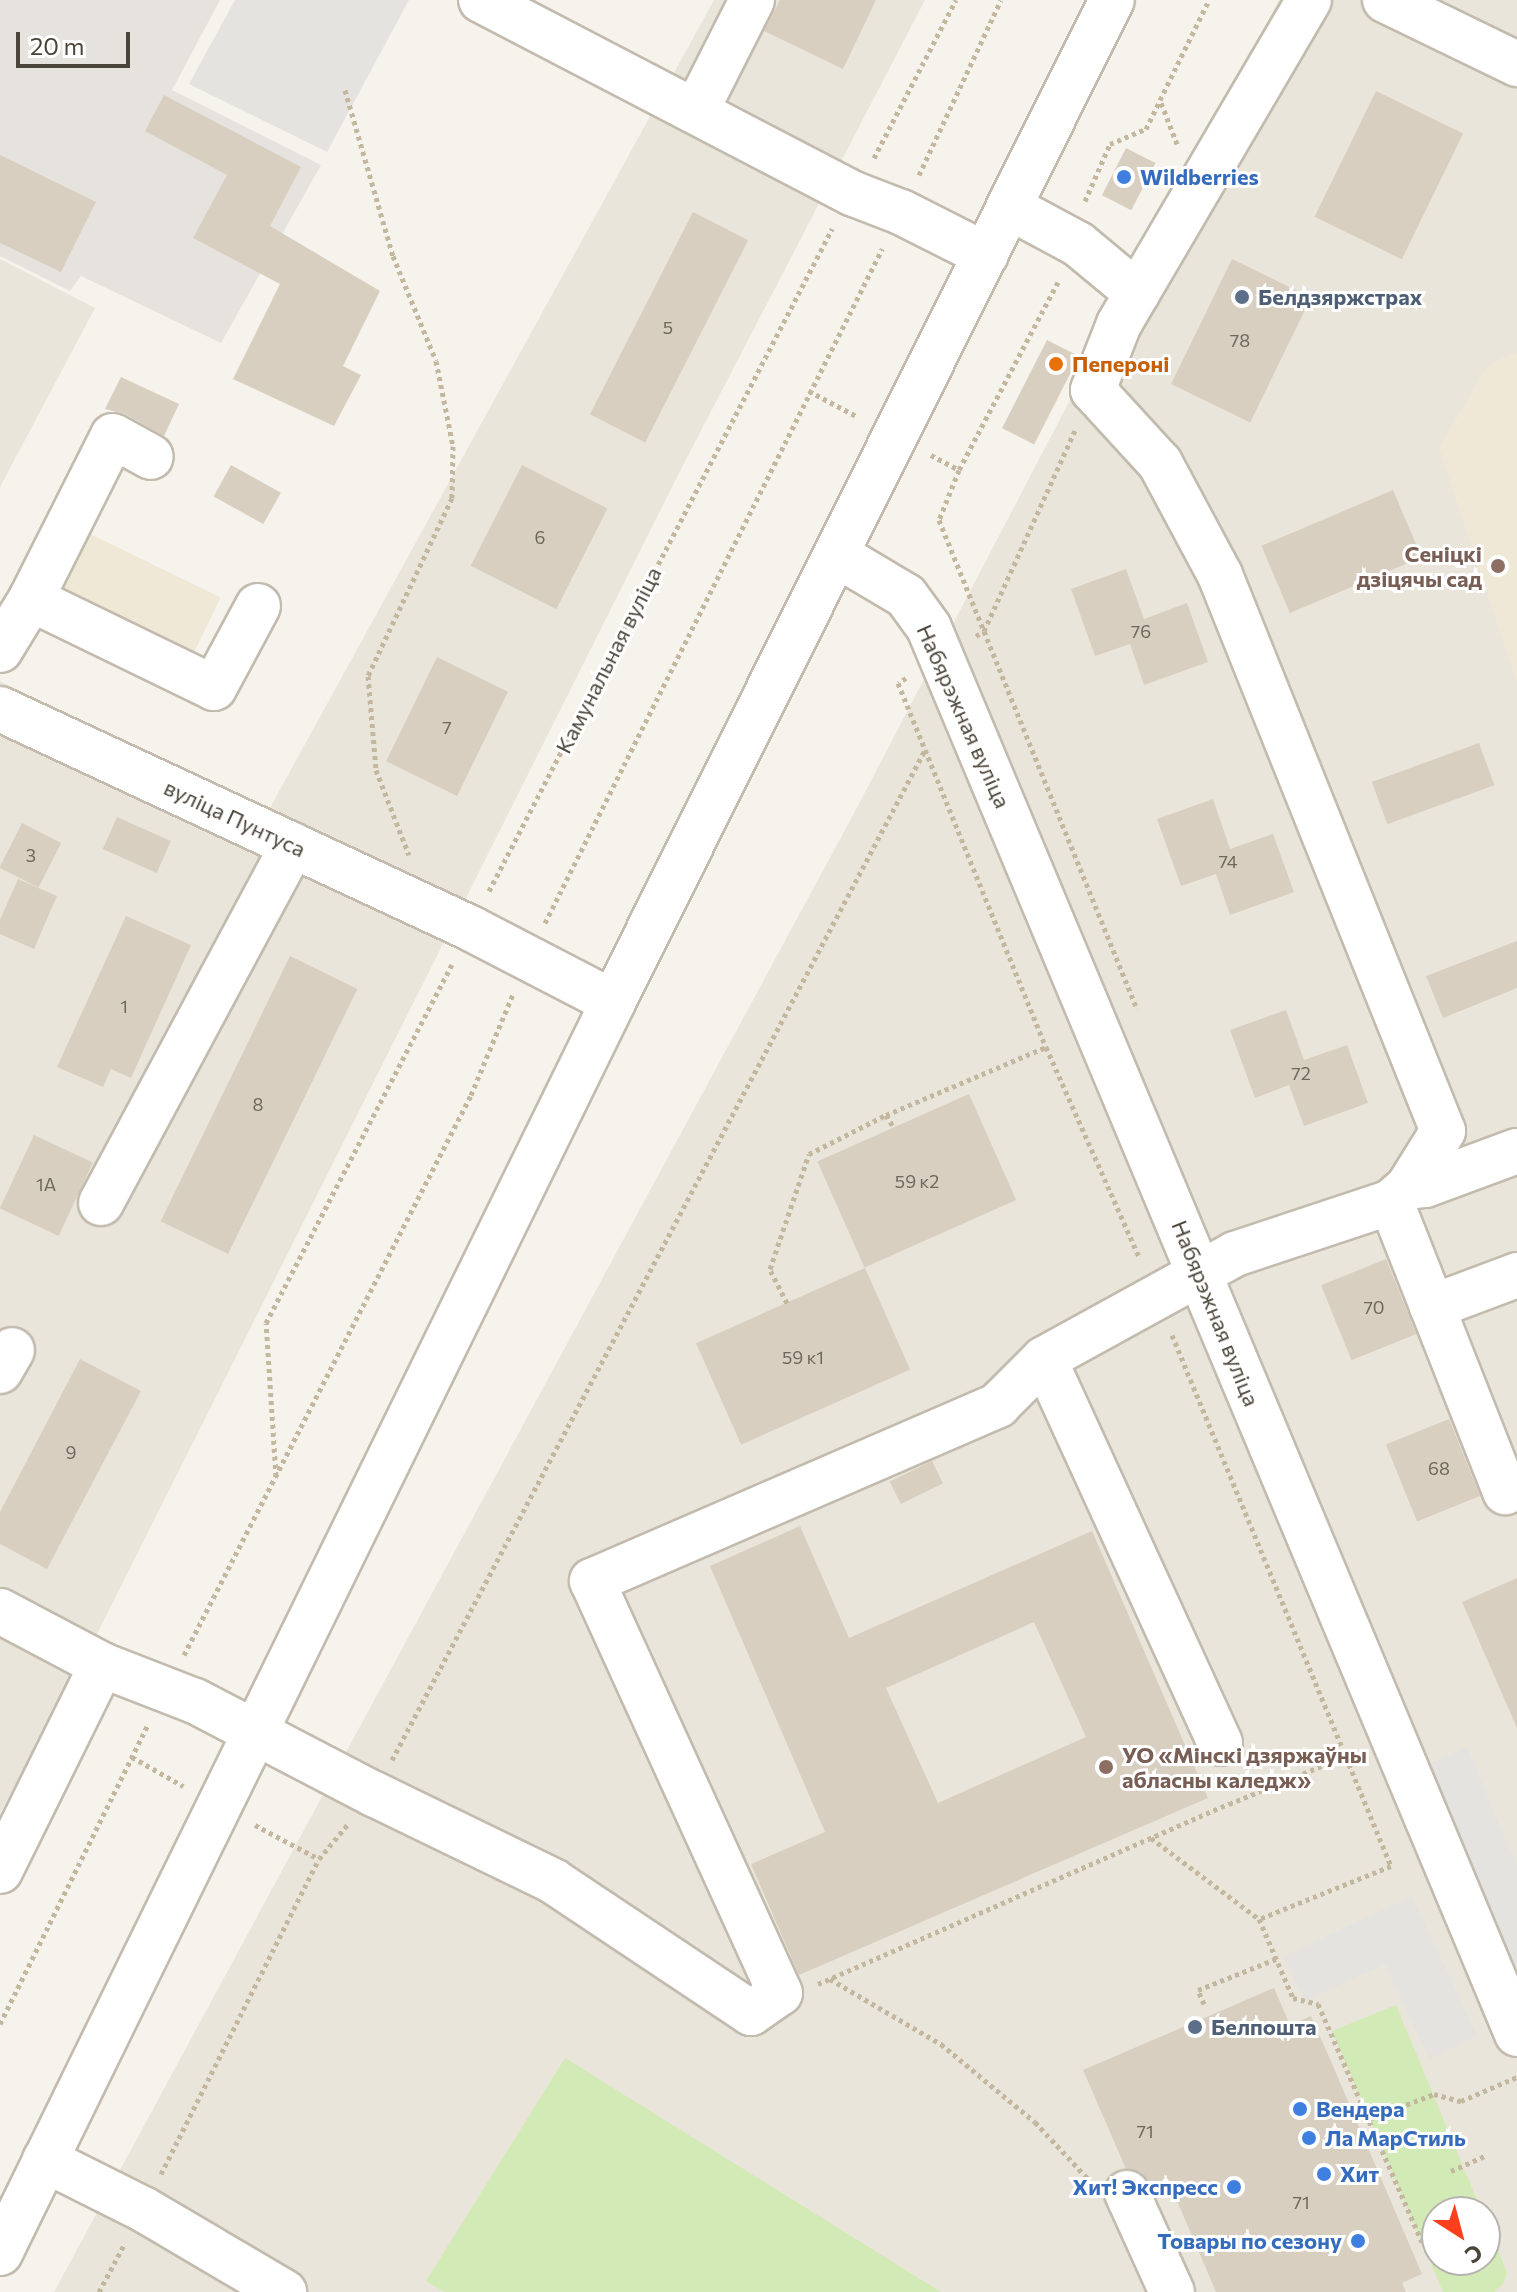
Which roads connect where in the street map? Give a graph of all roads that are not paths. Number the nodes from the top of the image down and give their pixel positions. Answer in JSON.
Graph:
{"nodes":[{"id":1,"x":481,"y":0,"type":"edge"},
{"id":2,"x":752,"y":0,"type":"edge"},
{"id":3,"x":1112,"y":0,"type":"edge"},
{"id":4,"x":1309,"y":0,"type":"edge"},
{"id":5,"x":1385,"y":0,"type":"edge"},
{"id":6,"x":1517,"y":64,"type":"edge"},
{"id":7,"x":696,"y":111,"type":"junction"},
{"id":8,"x":1009,"y":207,"type":"junction"},
{"id":9,"x":986,"y":255,"type":"junction"},
{"id":10,"x":1137,"y":293,"type":"junction"},
{"id":11,"x":151,"y":457,"type":"dead end"},
{"id":12,"x":837,"y":555,"type":"junction"},
{"id":13,"x":31,"y":599,"type":"junction"},
{"id":14,"x":258,"y":606,"type":"dead end"},
{"id":15,"x":0,"y":650,"type":"edge"},
{"id":16,"x":0,"y":709,"type":"edge"},
{"id":17,"x":293,"y":845,"type":"junction"},
{"id":18,"x":613,"y":1002,"type":"junction"},
{"id":19,"x":1517,"y":1151,"type":"edge"},
{"id":20,"x":1399,"y":1194,"type":"junction"},
{"id":21,"x":101,"y":1203,"type":"dead end"},
{"id":22,"x":1200,"y":1272,"type":"junction"},
{"id":23,"x":1517,"y":1275,"type":"edge"},
{"id":24,"x":1432,"y":1307,"type":"junction"},
{"id":25,"x":1044,"y":1359,"type":"junction"},
{"id":26,"x":1505,"y":1492,"type":"dead end"},
{"id":27,"x":0,"y":1611,"type":"edge"},
{"id":28,"x":102,"y":1665,"type":"junction"},
{"id":29,"x":254,"y":1732,"type":"junction"},
{"id":30,"x":1220,"y":1743,"type":"dead end"},
{"id":31,"x":0,"y":1871,"type":"edge"},
{"id":32,"x":1517,"y":2034,"type":"edge"},
{"id":33,"x":45,"y":2160,"type":"junction"},
{"id":34,"x":1130,"y":2199,"type":"road end"},
{"id":35,"x":0,"y":2253,"type":"edge"},
{"id":36,"x":284,"y":2292,"type":"edge"},
{"id":37,"x":1172,"y":2292,"type":"edge"}],
"edges":[{"from":1,"to":7,"type":"street"},
{"from":2,"to":7,"type":"street"},
{"from":3,"to":8,"type":"street"},
{"from":4,"to":10,"type":"street"},
{"from":5,"to":6,"type":"street"},
{"from":7,"to":9,"type":"street"},
{"from":8,"to":9,"type":"street"},
{"from":8,"to":10,"type":"street"},
{"from":9,"to":12,"type":"street"},
{"from":10,"to":20,"type":"street"},
{"from":11,"to":13,"type":"street"},
{"from":12,"to":18,"type":"street"},
{"from":12,"to":22,"type":"street","name":"Набярэжная вуліца"},
{"from":13,"to":14,"type":"street"},
{"from":13,"to":15,"type":"street"},
{"from":16,"to":17,"type":"street","name":"вуліца Пунтуса"},
{"from":17,"to":18,"type":"street","name":"вуліца Пунтуса"},
{"from":17,"to":21,"type":"street"},
{"from":18,"to":29,"type":"street"},
{"from":19,"to":20,"type":"street"},
{"from":20,"to":22,"type":"street"},
{"from":20,"to":24,"type":"street"},
{"from":22,"to":25,"type":"street"},
{"from":22,"to":32,"type":"street","name":"Набярэжная вуліца"},
{"from":23,"to":24,"type":"street"},
{"from":24,"to":26,"type":"street"},
{"from":25,"to":29,"type":"street"},
{"from":25,"to":30,"type":"street"},
{"from":27,"to":28,"type":"street"},
{"from":28,"to":29,"type":"street"},
{"from":28,"to":31,"type":"street"},
{"from":29,"to":33,"type":"street"},
{"from":33,"to":35,"type":"street"},
{"from":33,"to":36,"type":"street"},
{"from":34,"to":37,"type":"street"}]}
